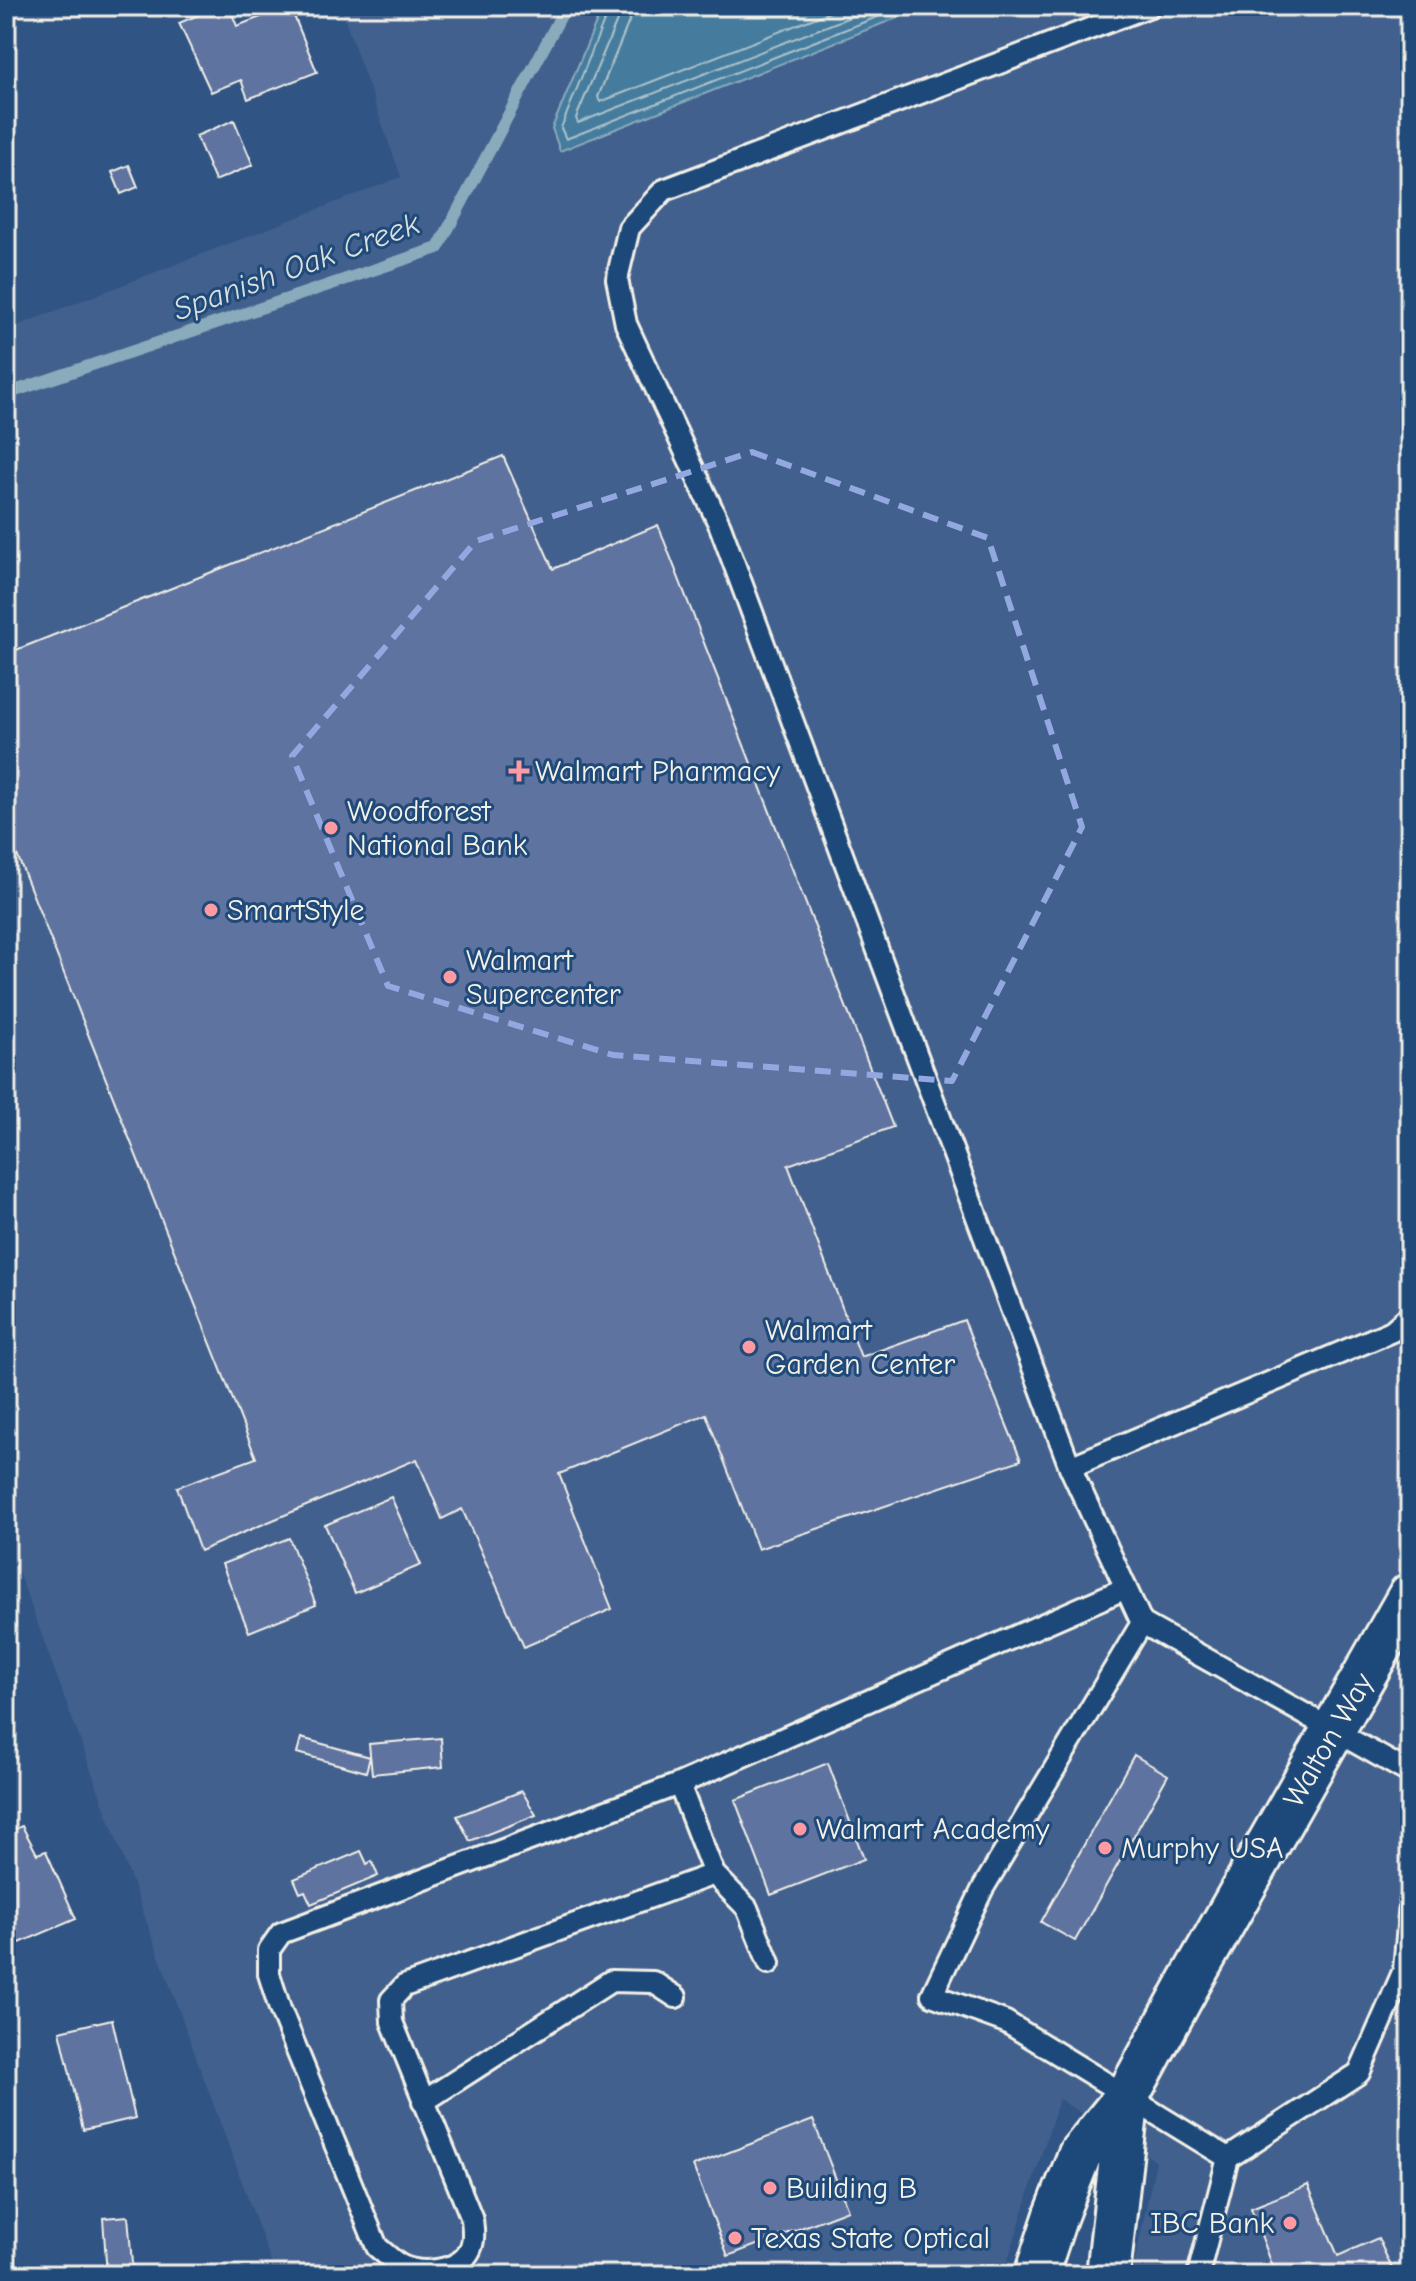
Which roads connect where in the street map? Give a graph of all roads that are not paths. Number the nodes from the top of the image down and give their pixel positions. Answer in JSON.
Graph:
{"nodes":[{"id":1,"x":1150,"y":6,"type":"edge"},
{"id":2,"x":1410,"y":1315,"type":"edge"},
{"id":3,"x":1070,"y":1467,"type":"junction"},
{"id":4,"x":1126,"y":1588,"type":"junction"},
{"id":5,"x":1410,"y":1595,"type":"edge"},
{"id":6,"x":1142,"y":1623,"type":"junction"},
{"id":7,"x":1334,"y":1731,"type":"junction"},
{"id":8,"x":1410,"y":1773,"type":"edge"},
{"id":9,"x":679,"y":1784,"type":"junction"},
{"id":10,"x":714,"y":1874,"type":"junction"},
{"id":11,"x":1410,"y":1903,"type":"edge"},
{"id":12,"x":769,"y":1963,"type":"dead end"},
{"id":13,"x":1407,"y":1972,"type":"edge"},
{"id":14,"x":676,"y":1997,"type":"dead end"},
{"id":15,"x":1128,"y":2095,"type":"junction"},
{"id":16,"x":423,"y":2102,"type":"junction"},
{"id":17,"x":1228,"y":2158,"type":"junction"},
{"id":18,"x":1036,"y":2275,"type":"edge"},
{"id":19,"x":1108,"y":2275,"type":"edge"},
{"id":20,"x":1198,"y":2275,"type":"edge"}],
"edges":[{"from":1,"to":3,"type":"lane"},
{"from":2,"to":3,"type":"lane"},
{"from":3,"to":4,"type":"lane"},
{"from":4,"to":6,"type":"lane"},
{"from":4,"to":9,"type":"lane"},
{"from":5,"to":7,"type":"street","name":"Walton Way"},
{"from":6,"to":7,"type":"lane"},
{"from":6,"to":15,"type":"lane"},
{"from":7,"to":8,"type":"lane"},
{"from":7,"to":15,"type":"street","name":"Walton Way"},
{"from":9,"to":10,"type":"lane"},
{"from":9,"to":16,"type":"lane"},
{"from":10,"to":12,"type":"lane"},
{"from":10,"to":16,"type":"lane"},
{"from":11,"to":13,"type":"lane"},
{"from":13,"to":17,"type":"lane"},
{"from":14,"to":16,"type":"lane"},
{"from":15,"to":17,"type":"lane"},
{"from":15,"to":18,"type":"street","name":"Walton Way"},
{"from":15,"to":19,"type":"street","name":"Walton Way"},
{"from":17,"to":20,"type":"lane"}]}
